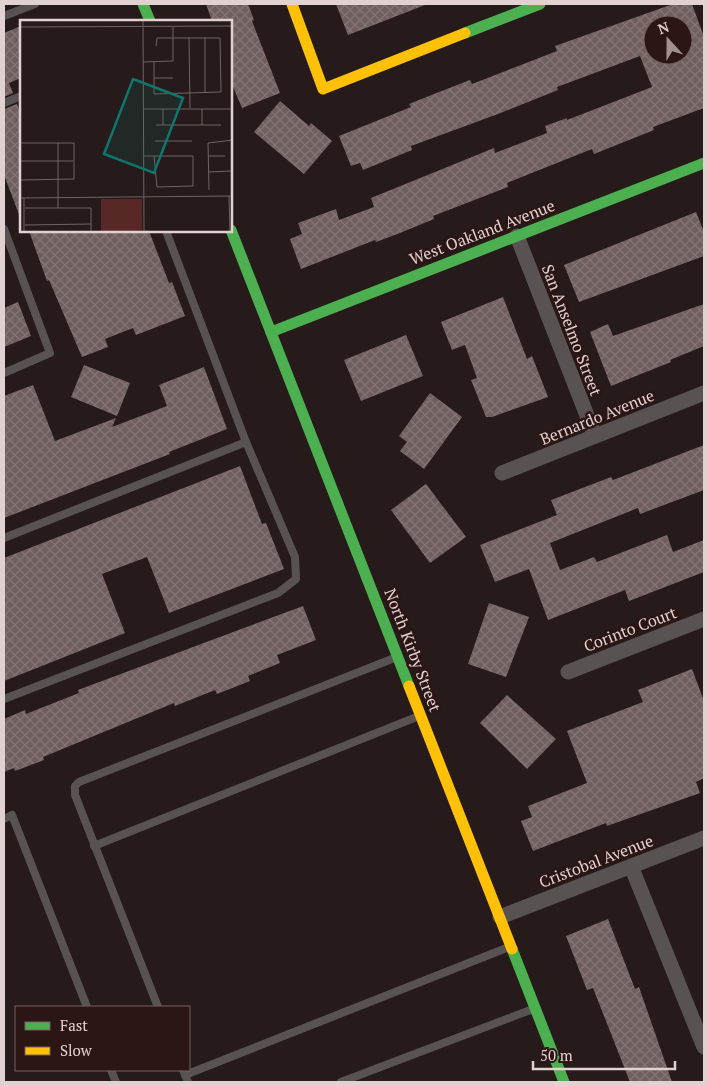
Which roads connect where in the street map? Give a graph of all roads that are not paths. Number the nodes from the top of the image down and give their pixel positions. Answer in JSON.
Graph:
{"nodes":[{"id":1,"x":35,"y":4,"type":"edge"},
{"id":2,"x":143,"y":4,"type":"edge"},
{"id":3,"x":292,"y":4,"type":"edge"},
{"id":4,"x":540,"y":4,"type":"edge"},
{"id":5,"x":4,"y":16,"type":"edge"},
{"id":6,"x":150,"y":20,"type":"edge"},
{"id":7,"x":20,"y":96,"type":"edge"},
{"id":8,"x":4,"y":103,"type":"edge"},
{"id":9,"x":704,"y":162,"type":"edge"},
{"id":10,"x":4,"y":229,"type":"edge"},
{"id":11,"x":166,"y":232,"type":"edge"},
{"id":12,"x":232,"y":232,"type":"edge"},
{"id":13,"x":517,"y":236,"type":"junction"},
{"id":14,"x":271,"y":332,"type":"junction"},
{"id":15,"x":4,"y":373,"type":"edge"},
{"id":16,"x":704,"y":393,"type":"edge"},
{"id":17,"x":595,"y":436,"type":"junction"},
{"id":18,"x":246,"y":442,"type":"junction"},
{"id":19,"x":502,"y":473,"type":"dead end"},
{"id":20,"x":4,"y":538,"type":"edge"},
{"id":21,"x":704,"y":619,"type":"edge"},
{"id":22,"x":398,"y":657,"type":"junction"},
{"id":23,"x":568,"y":672,"type":"dead end"},
{"id":24,"x":4,"y":699,"type":"edge"},
{"id":25,"x":421,"y":715,"type":"junction"},
{"id":26,"x":4,"y":819,"type":"edge"},
{"id":27,"x":704,"y":838,"type":"edge"},
{"id":28,"x":94,"y":846,"type":"junction"},
{"id":29,"x":631,"y":866,"type":"junction"},
{"id":30,"x":500,"y":917,"type":"junction"},
{"id":31,"x":511,"y":946,"type":"junction"},
{"id":32,"x":87,"y":1006,"type":"edge"},
{"id":33,"x":158,"y":1006,"type":"edge"},
{"id":34,"x":535,"y":1008,"type":"junction"},
{"id":35,"x":704,"y":1048,"type":"edge"},
{"id":36,"x":185,"y":1076,"type":"edge"},
{"id":37,"x":341,"y":1082,"type":"edge"},
{"id":38,"x":564,"y":1082,"type":"edge"}],
"edges":[{"from":1,"to":5,"type":"lane"},
{"from":2,"to":6,"type":"street"},
{"from":3,"to":4,"type":"street"},
{"from":7,"to":8,"type":"lane"},
{"from":9,"to":13,"type":"street","name":"West Oakland Avenue"},
{"from":10,"to":15,"type":"lane"},
{"from":11,"to":18,"type":"lane"},
{"from":12,"to":14,"type":"street","name":"North Kirby Street"},
{"from":13,"to":14,"type":"street","name":"West Oakland Avenue"},
{"from":13,"to":17,"type":"street","name":"San Anselmo Street"},
{"from":14,"to":22,"type":"street","name":"North Kirby Street"},
{"from":16,"to":17,"type":"street","name":"Bernardo Avenue"},
{"from":17,"to":19,"type":"street","name":"Bernardo Avenue"},
{"from":18,"to":20,"type":"lane"},
{"from":18,"to":24,"type":"lane"},
{"from":21,"to":23,"type":"street","name":"Corinto Court"},
{"from":22,"to":25,"type":"street","name":"North Kirby Street"},
{"from":22,"to":28,"type":"lane"},
{"from":25,"to":28,"type":"lane"},
{"from":25,"to":30,"type":"street","name":"North Kirby Street"},
{"from":26,"to":32,"type":"lane"},
{"from":27,"to":29,"type":"street","name":"Cristobal Avenue"},
{"from":28,"to":33,"type":"lane"},
{"from":29,"to":30,"type":"street","name":"Cristobal Avenue"},
{"from":29,"to":35,"type":"street"},
{"from":30,"to":31,"type":"street","name":"North Kirby Street"},
{"from":31,"to":34,"type":"street","name":"North Kirby Street"},
{"from":31,"to":36,"type":"lane"},
{"from":34,"to":37,"type":"lane"},
{"from":34,"to":38,"type":"street","name":"North Kirby Street"}]}
